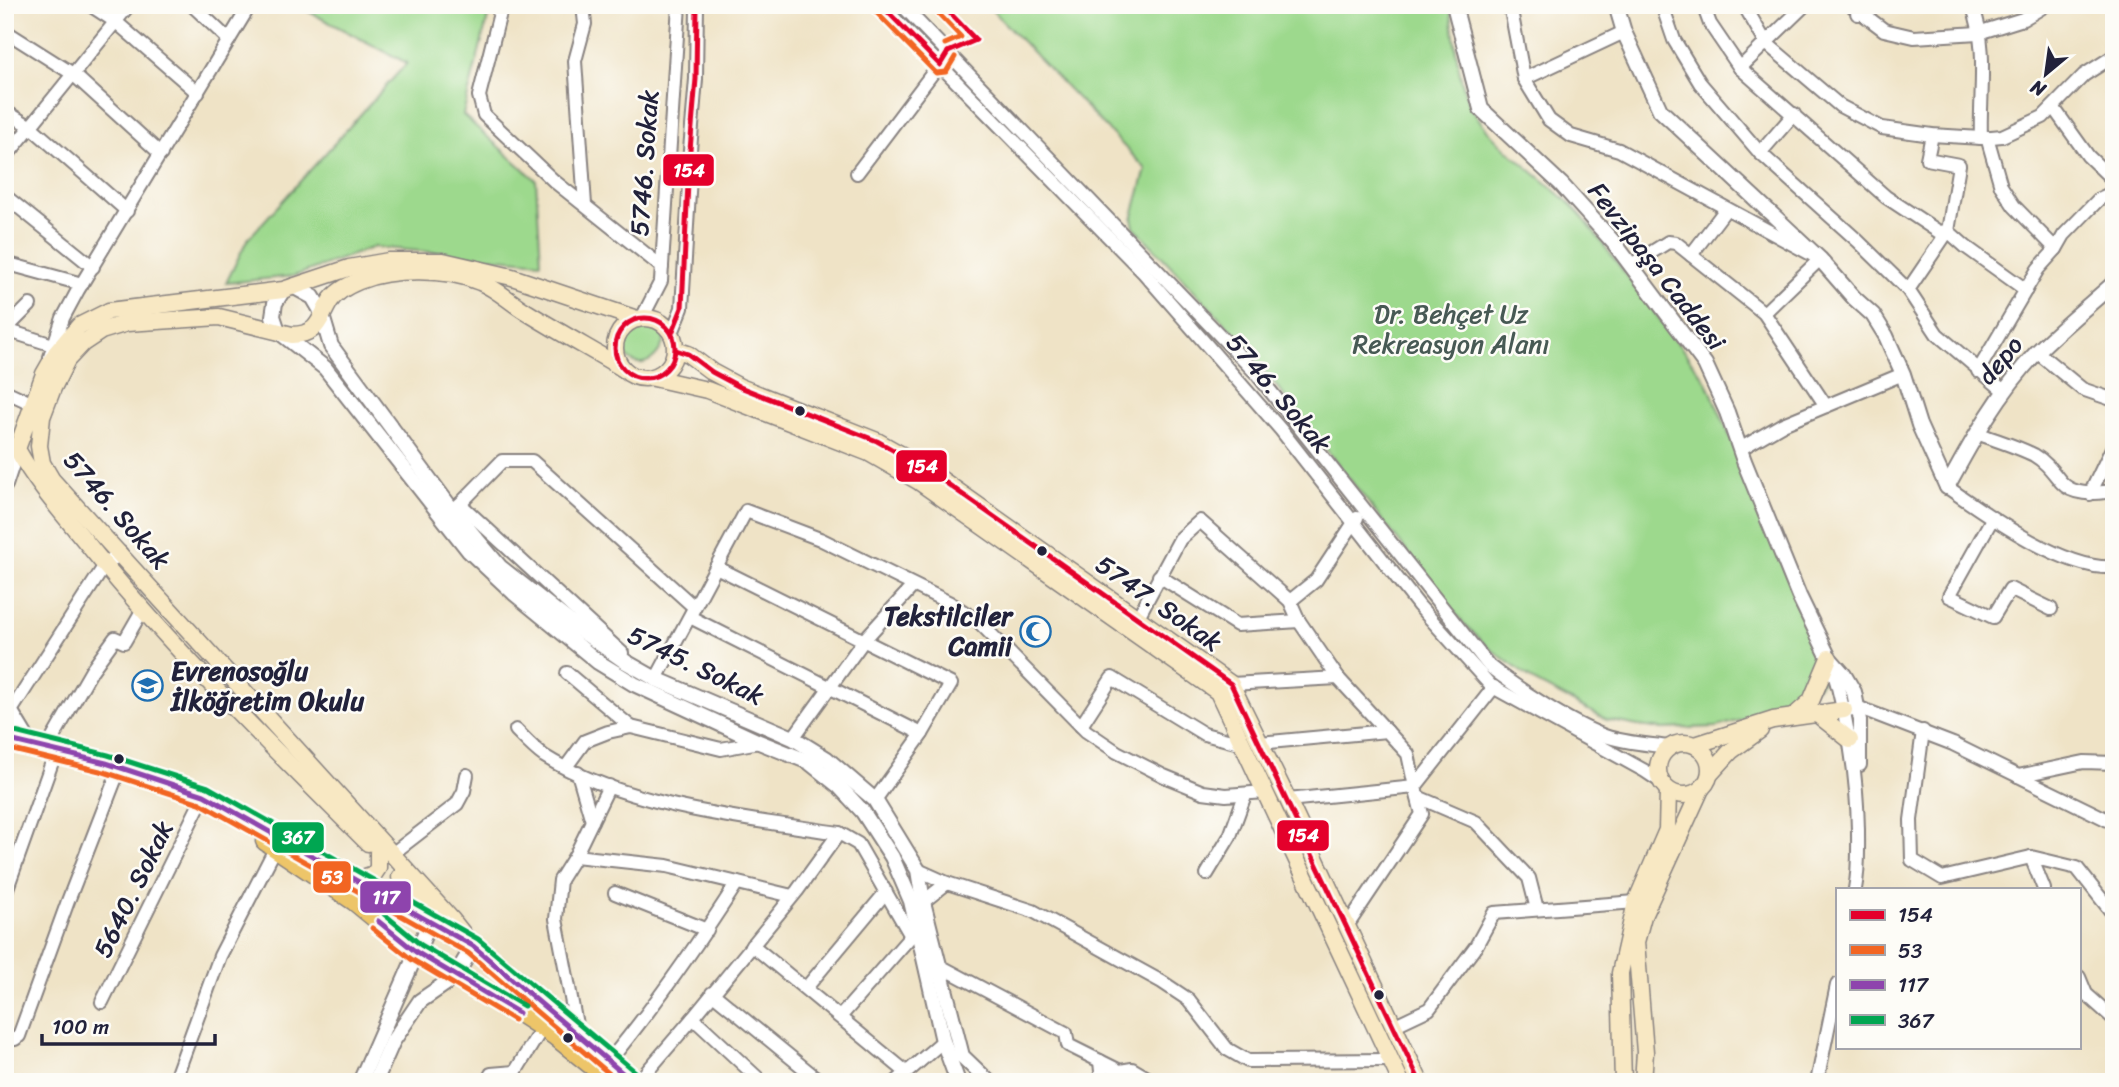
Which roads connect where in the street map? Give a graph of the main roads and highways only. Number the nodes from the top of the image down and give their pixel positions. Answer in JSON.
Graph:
{"nodes":[{"id":1,"x":639,"y":319,"type":"junction"},
{"id":2,"x":676,"y":350,"type":"junction"},
{"id":3,"x":622,"y":368,"type":"junction"},
{"id":4,"x":654,"y":378,"type":"junction"},
{"id":5,"x":11,"y":446,"type":"edge"},
{"id":6,"x":1829,"y":658,"type":"road end"},
{"id":7,"x":1851,"y":708,"type":"road end"},
{"id":8,"x":1817,"y":714,"type":"junction"},
{"id":9,"x":1793,"y":717,"type":"junction"},
{"id":10,"x":1773,"y":720,"type":"junction"},
{"id":11,"x":5,"y":739,"type":"edge"},
{"id":12,"x":1850,"y":740,"type":"road end"},
{"id":13,"x":1695,"y":745,"type":"junction"},
{"id":14,"x":1710,"y":775,"type":"junction"},
{"id":15,"x":1664,"y":786,"type":"junction"},
{"id":16,"x":1701,"y":789,"type":"junction"},
{"id":17,"x":204,"y":795,"type":"junction"},
{"id":18,"x":385,"y":853,"type":"junction"},
{"id":19,"x":349,"y":878,"type":"junction"},
{"id":20,"x":430,"y":922,"type":"junction"},
{"id":21,"x":473,"y":946,"type":"junction"},
{"id":22,"x":612,"y":1082,"type":"edge"},
{"id":23,"x":635,"y":1082,"type":"edge"},
{"id":24,"x":1401,"y":1082,"type":"edge"},
{"id":25,"x":1420,"y":1082,"type":"edge"},
{"id":26,"x":1623,"y":1082,"type":"edge"},
{"id":27,"x":1643,"y":1082,"type":"edge"}],
"edges":[{"from":1,"to":2,"type":"main road"},
{"from":1,"to":3,"type":"main road","name":"5746. Sokak"},
{"from":1,"to":5,"type":"main road"},
{"from":2,"to":4,"type":"main road"},
{"from":2,"to":25,"type":"main road","name":"5747. Sokak"},
{"from":3,"to":4,"type":"main road"},
{"from":3,"to":18,"type":"main road","name":"5746. Sokak"},
{"from":4,"to":24,"type":"main road","name":"5747. Sokak"},
{"from":5,"to":18,"type":"main road","name":"5746. Sokak"},
{"from":6,"to":9,"type":"main road"},
{"from":7,"to":8,"type":"main road"},
{"from":8,"to":9,"type":"main road"},
{"from":8,"to":12,"type":"main road"},
{"from":9,"to":10,"type":"main road"},
{"from":10,"to":13,"type":"main road"},
{"from":10,"to":14,"type":"main road"},
{"from":11,"to":17,"type":"main road"},
{"from":13,"to":14,"type":"main road"},
{"from":13,"to":15,"type":"main road"},
{"from":14,"to":16,"type":"main road"},
{"from":15,"to":16,"type":"main road"},
{"from":15,"to":26,"type":"main road"},
{"from":16,"to":27,"type":"main road"},
{"from":17,"to":19,"type":"main road"},
{"from":17,"to":22,"type":"main road"},
{"from":18,"to":19,"type":"main road"},
{"from":18,"to":20,"type":"main road","name":"5746. Sokak"},
{"from":18,"to":21,"type":"main road","name":"5746. Sokak"},
{"from":19,"to":20,"type":"main road"},
{"from":20,"to":21,"type":"main road"},
{"from":21,"to":23,"type":"main road"}]}
